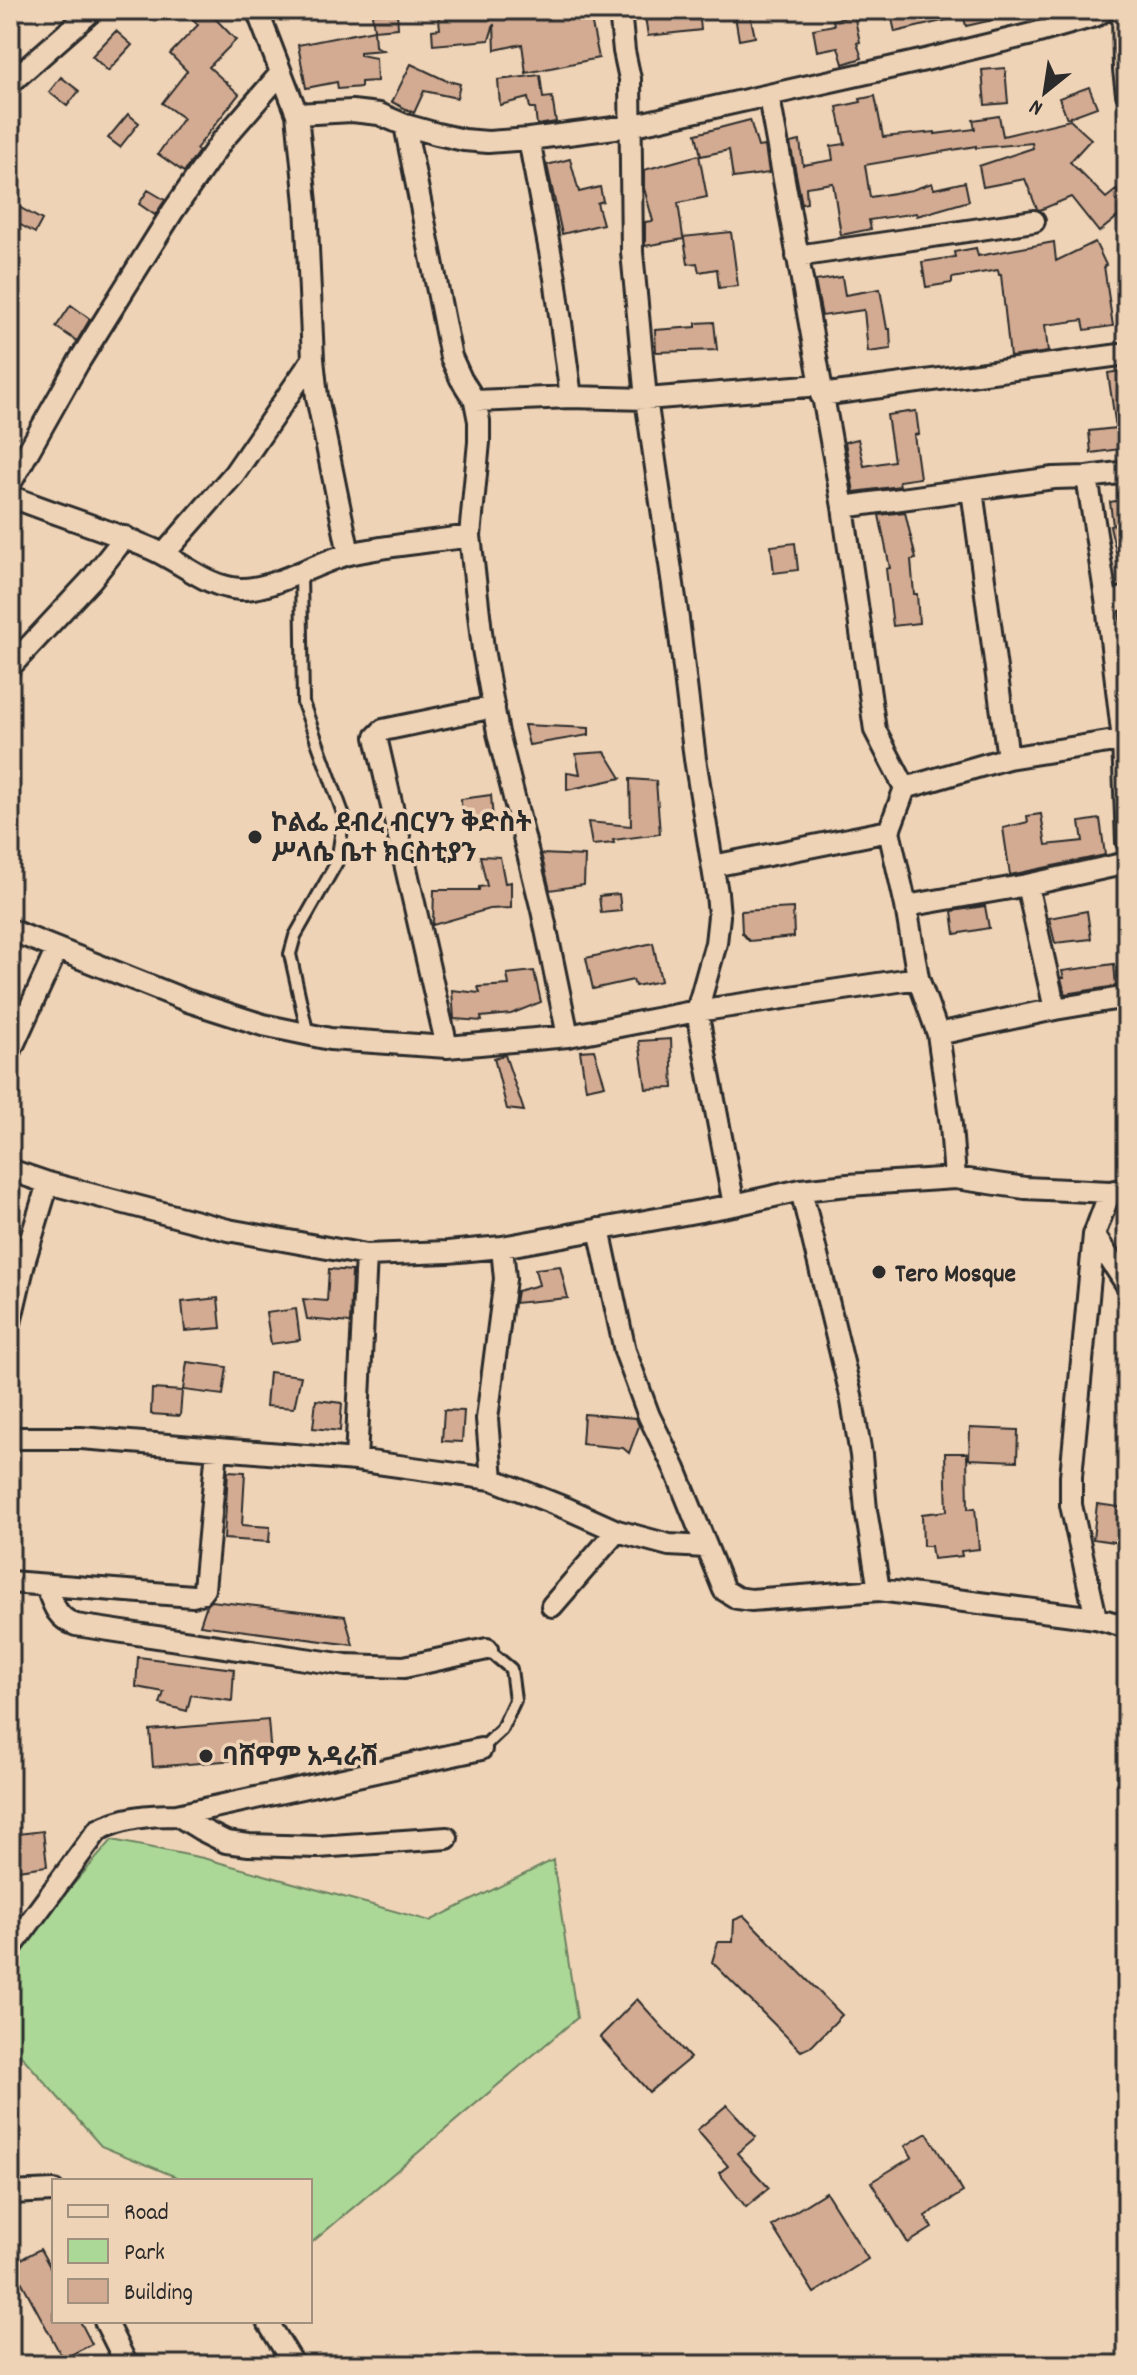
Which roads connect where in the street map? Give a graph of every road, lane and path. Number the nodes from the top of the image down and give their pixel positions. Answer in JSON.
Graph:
{"nodes":[{"id":1,"x":93,"y":10,"type":"edge"},
{"id":2,"x":257,"y":10,"type":"edge"},
{"id":3,"x":620,"y":10,"type":"edge"},
{"id":4,"x":1105,"y":10,"type":"edge"},
{"id":5,"x":1123,"y":10,"type":"edge"},
{"id":6,"x":281,"y":73,"type":"junction"},
{"id":7,"x":10,"y":83,"type":"edge"},
{"id":8,"x":1127,"y":94,"type":"edge"},
{"id":9,"x":769,"y":97,"type":"junction"},
{"id":10,"x":297,"y":114,"type":"junction"},
{"id":11,"x":405,"y":125,"type":"junction"},
{"id":12,"x":630,"y":126,"type":"junction"},
{"id":13,"x":529,"y":139,"type":"junction"},
{"id":14,"x":1034,"y":221,"type":"dead end"},
{"id":15,"x":797,"y":256,"type":"junction"},
{"id":16,"x":1127,"y":354,"type":"edge"},
{"id":17,"x":313,"y":359,"type":"junction"},
{"id":18,"x":820,"y":390,"type":"junction"},
{"id":19,"x":571,"y":397,"type":"junction"},
{"id":20,"x":646,"y":399,"type":"junction"},
{"id":21,"x":475,"y":401,"type":"junction"},
{"id":22,"x":1127,"y":472,"type":"edge"},
{"id":23,"x":1087,"y":477,"type":"junction"},
{"id":24,"x":972,"y":490,"type":"junction"},
{"id":25,"x":11,"y":496,"type":"edge"},
{"id":26,"x":843,"y":507,"type":"junction"},
{"id":27,"x":470,"y":536,"type":"junction"},
{"id":28,"x":125,"y":537,"type":"junction"},
{"id":29,"x":164,"y":554,"type":"junction"},
{"id":30,"x":349,"y":554,"type":"junction"},
{"id":31,"x":301,"y":572,"type":"junction"},
{"id":32,"x":1127,"y":596,"type":"edge"},
{"id":33,"x":1107,"y":605,"type":"junction"},
{"id":34,"x":10,"y":667,"type":"edge"},
{"id":35,"x":494,"y":707,"type":"junction"},
{"id":36,"x":1125,"y":739,"type":"edge"},
{"id":37,"x":1008,"y":758,"type":"junction"},
{"id":38,"x":905,"y":788,"type":"junction"},
{"id":39,"x":889,"y":831,"type":"junction"},
{"id":40,"x":1127,"y":842,"type":"edge"},
{"id":41,"x":1127,"y":863,"type":"edge"},
{"id":42,"x":713,"y":866,"type":"junction"},
{"id":43,"x":1027,"y":885,"type":"junction"},
{"id":44,"x":906,"y":906,"type":"junction"},
{"id":45,"x":10,"y":930,"type":"edge"},
{"id":46,"x":57,"y":949,"type":"junction"},
{"id":47,"x":918,"y":978,"type":"junction"},
{"id":48,"x":1127,"y":997,"type":"edge"},
{"id":49,"x":1055,"y":1009,"type":"junction"},
{"id":50,"x":697,"y":1011,"type":"junction"},
{"id":51,"x":938,"y":1034,"type":"junction"},
{"id":52,"x":308,"y":1035,"type":"junction"},
{"id":53,"x":568,"y":1036,"type":"junction"},
{"id":54,"x":447,"y":1047,"type":"junction"},
{"id":55,"x":10,"y":1052,"type":"edge"},
{"id":56,"x":10,"y":1170,"type":"edge"},
{"id":57,"x":955,"y":1178,"type":"junction"},
{"id":58,"x":48,"y":1183,"type":"junction"},
{"id":59,"x":801,"y":1190,"type":"junction"},
{"id":60,"x":1119,"y":1191,"type":"edge"},
{"id":61,"x":734,"y":1205,"type":"junction"},
{"id":62,"x":599,"y":1229,"type":"junction"},
{"id":63,"x":1094,"y":1235,"type":"junction"},
{"id":64,"x":502,"y":1247,"type":"junction"},
{"id":65,"x":366,"y":1255,"type":"junction"},
{"id":66,"x":1127,"y":1285,"type":"edge"},
{"id":67,"x":10,"y":1323,"type":"edge"},
{"id":68,"x":10,"y":1438,"type":"edge"},
{"id":69,"x":217,"y":1449,"type":"junction"},
{"id":70,"x":356,"y":1460,"type":"junction"},
{"id":71,"x":492,"y":1479,"type":"junction"},
{"id":72,"x":617,"y":1531,"type":"junction"},
{"id":73,"x":706,"y":1547,"type":"junction"},
{"id":74,"x":10,"y":1582,"type":"edge"},
{"id":75,"x":46,"y":1585,"type":"junction"},
{"id":76,"x":879,"y":1590,"type":"junction"},
{"id":77,"x":552,"y":1606,"type":"dead end"},
{"id":78,"x":1096,"y":1618,"type":"junction"},
{"id":79,"x":1127,"y":1627,"type":"edge"},
{"id":80,"x":487,"y":1649,"type":"joint"},
{"id":81,"x":481,"y":1749,"type":"joint"},
{"id":82,"x":177,"y":1815,"type":"junction"},
{"id":83,"x":447,"y":1838,"type":"dead end"},
{"id":84,"x":10,"y":1949,"type":"edge"},
{"id":85,"x":52,"y":2191,"type":"edge"},
{"id":86,"x":10,"y":2193,"type":"edge"},
{"id":87,"x":106,"y":2323,"type":"edge"},
{"id":88,"x":268,"y":2323,"type":"edge"},
{"id":89,"x":127,"y":2365,"type":"edge"},
{"id":90,"x":294,"y":2365,"type":"edge"}],
"edges":[{"from":1,"to":7,"type":"street"},
{"from":2,"to":6,"type":"street"},
{"from":3,"to":12,"type":"street"},
{"from":4,"to":9,"type":"street"},
{"from":5,"to":8,"type":"street"},
{"from":6,"to":10,"type":"street"},
{"from":6,"to":25,"type":"street"},
{"from":9,"to":12,"type":"street"},
{"from":9,"to":15,"type":"street"},
{"from":10,"to":11,"type":"street"},
{"from":10,"to":17,"type":"street"},
{"from":11,"to":13,"type":"street"},
{"from":11,"to":21,"type":"street"},
{"from":12,"to":13,"type":"street"},
{"from":12,"to":20,"type":"street"},
{"from":13,"to":19,"type":"street"},
{"from":14,"to":15,"type":"street"},
{"from":15,"to":18,"type":"street"},
{"from":16,"to":18,"type":"street"},
{"from":17,"to":29,"type":"street"},
{"from":17,"to":30,"type":"street"},
{"from":18,"to":20,"type":"street"},
{"from":18,"to":26,"type":"street"},
{"from":19,"to":20,"type":"street"},
{"from":19,"to":21,"type":"street"},
{"from":20,"to":42,"type":"street"},
{"from":21,"to":27,"type":"street"},
{"from":22,"to":23,"type":"street"},
{"from":23,"to":24,"type":"street"},
{"from":23,"to":33,"type":"street"},
{"from":24,"to":26,"type":"street"},
{"from":24,"to":37,"type":"street"},
{"from":25,"to":28,"type":"street"},
{"from":26,"to":38,"type":"street"},
{"from":27,"to":30,"type":"street"},
{"from":27,"to":35,"type":"street"},
{"from":28,"to":29,"type":"street"},
{"from":28,"to":34,"type":"street"},
{"from":29,"to":31,"type":"street"},
{"from":30,"to":31,"type":"street"},
{"from":31,"to":52,"type":"lane"},
{"from":32,"to":33,"type":"street"},
{"from":33,"to":36,"type":"street"},
{"from":35,"to":53,"type":"street"},
{"from":35,"to":54,"type":"street"},
{"from":36,"to":37,"type":"street"},
{"from":36,"to":40,"type":"street"},
{"from":37,"to":38,"type":"street"},
{"from":38,"to":39,"type":"street"},
{"from":39,"to":42,"type":"street"},
{"from":39,"to":44,"type":"street"},
{"from":41,"to":43,"type":"street"},
{"from":42,"to":50,"type":"street"},
{"from":43,"to":44,"type":"street"},
{"from":43,"to":49,"type":"street"},
{"from":44,"to":47,"type":"street"},
{"from":45,"to":46,"type":"street"},
{"from":46,"to":52,"type":"street"},
{"from":46,"to":55,"type":"street"},
{"from":47,"to":50,"type":"street"},
{"from":47,"to":51,"type":"street"},
{"from":48,"to":49,"type":"street"},
{"from":49,"to":51,"type":"street"},
{"from":50,"to":53,"type":"street"},
{"from":50,"to":61,"type":"street"},
{"from":51,"to":57,"type":"street"},
{"from":52,"to":54,"type":"street"},
{"from":53,"to":54,"type":"street"},
{"from":56,"to":58,"type":"street"},
{"from":57,"to":59,"type":"street"},
{"from":57,"to":60,"type":"street"},
{"from":58,"to":65,"type":"street"},
{"from":58,"to":67,"type":"street"},
{"from":59,"to":61,"type":"street"},
{"from":59,"to":76,"type":"street"},
{"from":60,"to":63,"type":"street"},
{"from":61,"to":62,"type":"street"},
{"from":62,"to":64,"type":"street"},
{"from":62,"to":73,"type":"street"},
{"from":63,"to":66,"type":"street"},
{"from":63,"to":78,"type":"street"},
{"from":64,"to":65,"type":"street"},
{"from":64,"to":71,"type":"street"},
{"from":65,"to":70,"type":"street"},
{"from":68,"to":69,"type":"street"},
{"from":69,"to":70,"type":"street"},
{"from":69,"to":75,"type":"street"},
{"from":70,"to":71,"type":"street"},
{"from":71,"to":72,"type":"street"},
{"from":72,"to":73,"type":"street"},
{"from":72,"to":77,"type":"street"},
{"from":73,"to":76,"type":"street"},
{"from":74,"to":75,"type":"street"},
{"from":75,"to":80,"type":"street"},
{"from":76,"to":78,"type":"street"},
{"from":78,"to":79,"type":"street"},
{"from":80,"to":81,"type":"lane"},
{"from":81,"to":82,"type":"street"},
{"from":82,"to":83,"type":"street"},
{"from":82,"to":84,"type":"street"},
{"from":85,"to":86,"type":"street"},
{"from":87,"to":89,"type":"street"},
{"from":88,"to":90,"type":"street"}]}
